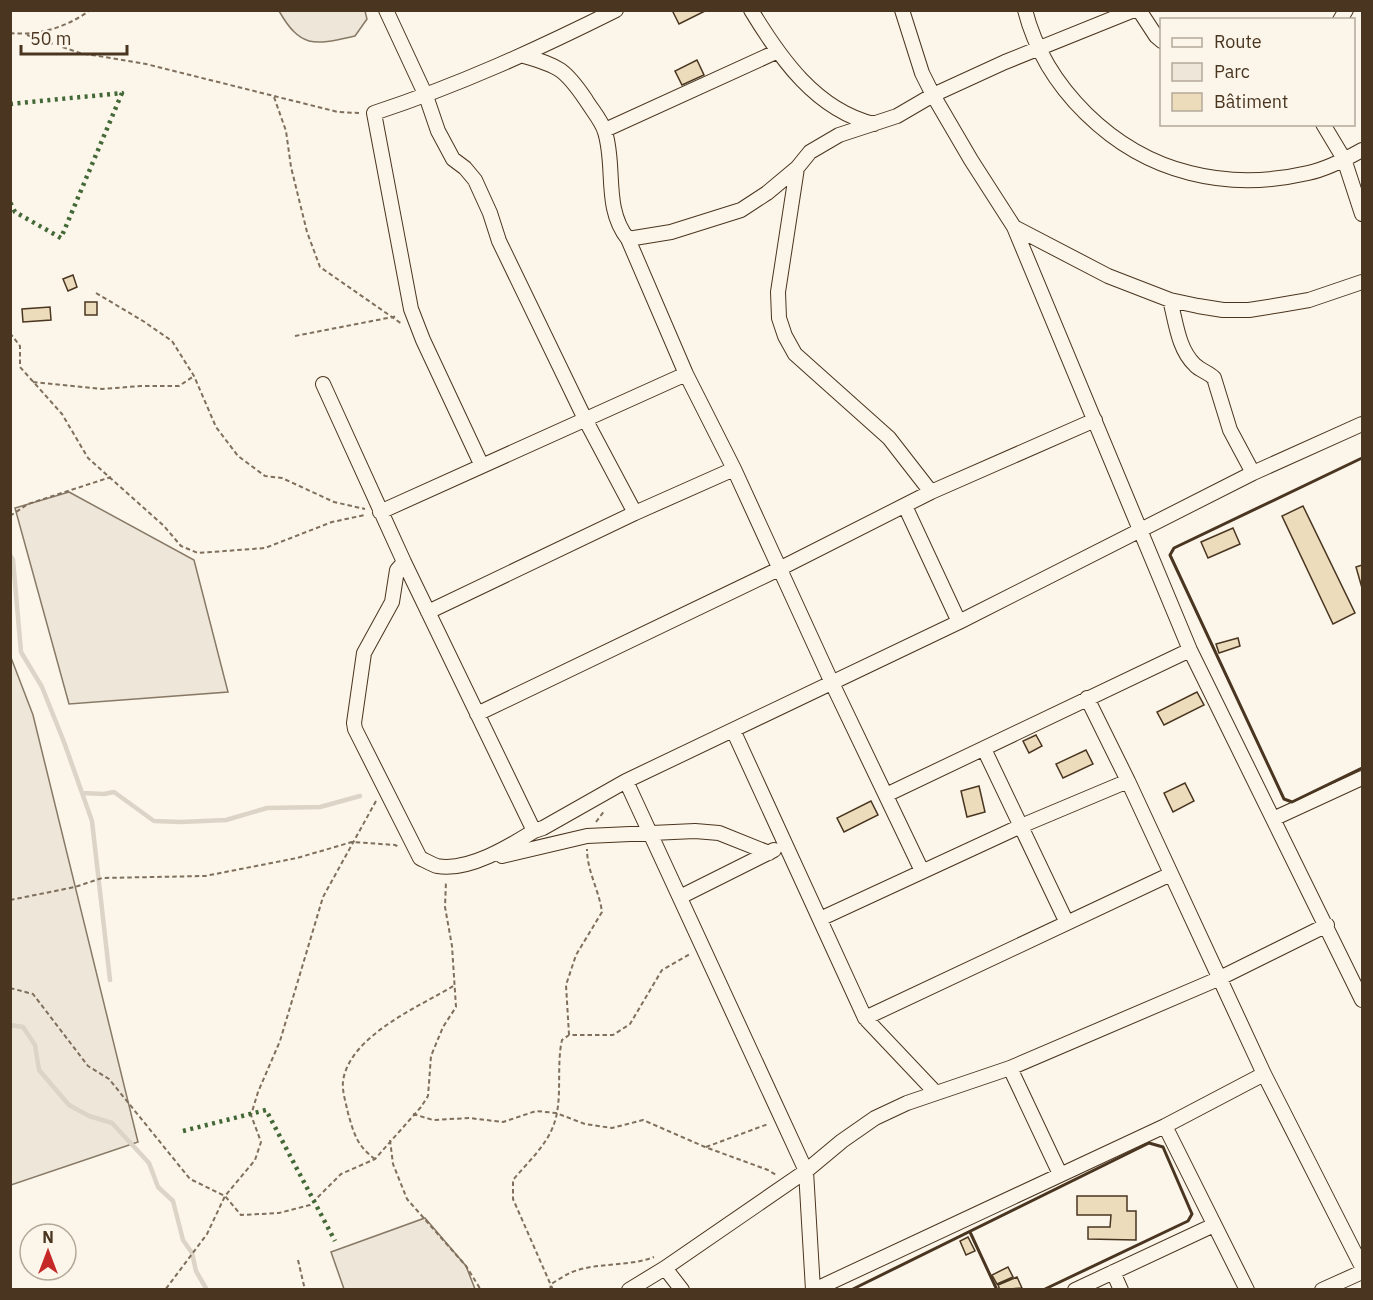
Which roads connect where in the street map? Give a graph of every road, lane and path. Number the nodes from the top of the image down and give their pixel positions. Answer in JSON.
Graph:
{"nodes":[{"id":1,"x":90,"y":10,"type":"edge"},
{"id":2,"x":386,"y":10,"type":"edge"},
{"id":3,"x":616,"y":10,"type":"edge"},
{"id":4,"x":751,"y":10,"type":"edge"},
{"id":5,"x":902,"y":10,"type":"edge"},
{"id":6,"x":1025,"y":10,"type":"edge"},
{"id":7,"x":1134,"y":10,"type":"edge"},
{"id":8,"x":1139,"y":10,"type":"edge"},
{"id":9,"x":10,"y":33,"type":"edge"},
{"id":10,"x":27,"y":35,"type":"junction"},
{"id":11,"x":1160,"y":40,"type":"edge"},
{"id":12,"x":1038,"y":48,"type":"junction"},
{"id":13,"x":776,"y":52,"type":"junction"},
{"id":14,"x":524,"y":56,"type":"junction"},
{"id":15,"x":933,"y":95,"type":"junction"},
{"id":16,"x":274,"y":96,"type":"junction"},
{"id":17,"x":426,"y":96,"type":"junction"},
{"id":18,"x":374,"y":113,"type":"junction"},
{"id":19,"x":874,"y":124,"type":"junction"},
{"id":20,"x":1324,"y":126,"type":"edge"},
{"id":21,"x":605,"y":130,"type":"junction"},
{"id":22,"x":1362,"y":150,"type":"edge"},
{"id":23,"x":1344,"y":159,"type":"junction"},
{"id":24,"x":797,"y":168,"type":"junction"},
{"id":25,"x":1362,"y":214,"type":"edge"},
{"id":26,"x":1014,"y":227,"type":"junction"},
{"id":27,"x":628,"y":239,"type":"junction"},
{"id":28,"x":1362,"y":282,"type":"edge"},
{"id":29,"x":96,"y":292,"type":"dead end"},
{"id":30,"x":1170,"y":300,"type":"junction"},
{"id":31,"x":411,"y":309,"type":"junction"},
{"id":32,"x":393,"y":318,"type":"junction"},
{"id":33,"x":10,"y":333,"type":"edge"},
{"id":34,"x":296,"y":336,"type":"dead end"},
{"id":35,"x":423,"y":340,"type":"junction"},
{"id":36,"x":686,"y":374,"type":"junction"},
{"id":37,"x":194,"y":376,"type":"junction"},
{"id":38,"x":33,"y":382,"type":"junction"},
{"id":39,"x":323,"y":384,"type":"dead end"},
{"id":40,"x":585,"y":419,"type":"junction"},
{"id":41,"x":1095,"y":420,"type":"junction"},
{"id":42,"x":1362,"y":424,"type":"edge"},
{"id":43,"x":482,"y":466,"type":"junction"},
{"id":44,"x":734,"y":469,"type":"junction"},
{"id":45,"x":1253,"y":473,"type":"junction"},
{"id":46,"x":111,"y":477,"type":"junction"},
{"id":47,"x":931,"y":492,"type":"junction"},
{"id":48,"x":905,"y":506,"type":"junction"},
{"id":49,"x":380,"y":512,"type":"junction"},
{"id":50,"x":635,"y":513,"type":"junction"},
{"id":51,"x":10,"y":516,"type":"edge"},
{"id":52,"x":1138,"y":530,"type":"junction"},
{"id":53,"x":404,"y":562,"type":"junction"},
{"id":54,"x":779,"y":569,"type":"junction"},
{"id":55,"x":428,"y":612,"type":"junction"},
{"id":56,"x":959,"y":622,"type":"junction"},
{"id":57,"x":1190,"y":650,"type":"junction"},
{"id":58,"x":832,"y":683,"type":"junction"},
{"id":59,"x":1087,"y":698,"type":"junction"},
{"id":60,"x":477,"y":714,"type":"junction"},
{"id":61,"x":733,"y":730,"type":"junction"},
{"id":62,"x":984,"y":749,"type":"junction"},
{"id":63,"x":1362,"y":778,"type":"edge"},
{"id":64,"x":626,"y":781,"type":"junction"},
{"id":65,"x":1128,"y":781,"type":"junction"},
{"id":66,"x":384,"y":787,"type":"junction"},
{"id":67,"x":886,"y":795,"type":"junction"},
{"id":68,"x":1273,"y":819,"type":"junction"},
{"id":69,"x":1021,"y":826,"type":"junction"},
{"id":70,"x":534,"y":831,"type":"junction"},
{"id":71,"x":651,"y":833,"type":"junction"},
{"id":72,"x":586,"y":836,"type":"junction"},
{"id":73,"x":352,"y":842,"type":"junction"},
{"id":74,"x":786,"y":843,"type":"junction"},
{"id":75,"x":770,"y":853,"type":"junction"},
{"id":76,"x":420,"y":858,"type":"junction"},
{"id":77,"x":461,"y":864,"type":"junction"},
{"id":78,"x":446,"y":866,"type":"junction"},
{"id":79,"x":922,"y":871,"type":"junction"},
{"id":80,"x":1172,"y":874,"type":"junction"},
{"id":81,"x":680,"y":897,"type":"junction"},
{"id":82,"x":10,"y":900,"type":"edge"},
{"id":83,"x":820,"y":919,"type":"junction"},
{"id":84,"x":1067,"y":923,"type":"junction"},
{"id":85,"x":1327,"y":925,"type":"junction"},
{"id":86,"x":703,"y":948,"type":"junction"},
{"id":87,"x":1218,"y":979,"type":"junction"},
{"id":88,"x":455,"y":985,"type":"junction"},
{"id":89,"x":10,"y":988,"type":"edge"},
{"id":90,"x":1362,"y":1000,"type":"edge"},
{"id":91,"x":865,"y":1018,"type":"junction"},
{"id":92,"x":569,"y":1035,"type":"junction"},
{"id":93,"x":1011,"y":1068,"type":"junction"},
{"id":94,"x":1264,"y":1074,"type":"junction"},
{"id":95,"x":936,"y":1093,"type":"junction"},
{"id":96,"x":556,"y":1113,"type":"junction"},
{"id":97,"x":413,"y":1114,"type":"junction"},
{"id":98,"x":782,"y":1119,"type":"junction"},
{"id":99,"x":1165,"y":1126,"type":"junction"},
{"id":100,"x":390,"y":1140,"type":"junction"},
{"id":101,"x":705,"y":1147,"type":"junction"},
{"id":102,"x":375,"y":1159,"type":"junction"},
{"id":103,"x":806,"y":1171,"type":"junction"},
{"id":104,"x":1060,"y":1174,"type":"junction"},
{"id":105,"x":778,"y":1177,"type":"dead end"},
{"id":106,"x":225,"y":1196,"type":"junction"},
{"id":107,"x":1214,"y":1225,"type":"junction"},
{"id":108,"x":298,"y":1260,"type":"dead end"},
{"id":109,"x":660,"y":1262,"type":"junction"},
{"id":110,"x":1362,"y":1267,"type":"edge"},
{"id":111,"x":1113,"y":1272,"type":"junction"},
{"id":112,"x":1362,"y":1272,"type":"edge"},
{"id":113,"x":551,"y":1284,"type":"junction"},
{"id":114,"x":165,"y":1290,"type":"edge"},
{"id":115,"x":305,"y":1290,"type":"edge"},
{"id":116,"x":481,"y":1290,"type":"edge"},
{"id":117,"x":551,"y":1290,"type":"edge"},
{"id":118,"x":629,"y":1290,"type":"edge"},
{"id":119,"x":682,"y":1290,"type":"edge"},
{"id":120,"x":813,"y":1290,"type":"edge"},
{"id":121,"x":1075,"y":1290,"type":"edge"},
{"id":122,"x":1121,"y":1290,"type":"edge"},
{"id":123,"x":1247,"y":1290,"type":"edge"},
{"id":124,"x":1322,"y":1290,"type":"edge"}],
"edges":[{"from":1,"to":10,"type":"path"},
{"from":2,"to":17,"type":"street"},
{"from":3,"to":14,"type":"street"},
{"from":4,"to":13,"type":"street"},
{"from":5,"to":15,"type":"street"},
{"from":6,"to":12,"type":"street"},
{"from":7,"to":12,"type":"street"},
{"from":8,"to":11,"type":"street"},
{"from":9,"to":10,"type":"path"},
{"from":10,"to":16,"type":"path"},
{"from":12,"to":15,"type":"street"},
{"from":12,"to":23,"type":"street"},
{"from":13,"to":19,"type":"street"},
{"from":13,"to":21,"type":"street"},
{"from":14,"to":17,"type":"street"},
{"from":14,"to":21,"type":"street"},
{"from":15,"to":19,"type":"street"},
{"from":15,"to":26,"type":"street"},
{"from":16,"to":18,"type":"path"},
{"from":16,"to":32,"type":"path"},
{"from":17,"to":18,"type":"street"},
{"from":17,"to":40,"type":"street"},
{"from":18,"to":31,"type":"street"},
{"from":19,"to":24,"type":"street"},
{"from":20,"to":23,"type":"street"},
{"from":21,"to":27,"type":"street"},
{"from":22,"to":23,"type":"street"},
{"from":23,"to":25,"type":"street"},
{"from":24,"to":27,"type":"street"},
{"from":24,"to":47,"type":"street"},
{"from":26,"to":30,"type":"street"},
{"from":26,"to":41,"type":"street"},
{"from":27,"to":36,"type":"street"},
{"from":28,"to":30,"type":"street"},
{"from":29,"to":37,"type":"path"},
{"from":30,"to":45,"type":"street"},
{"from":31,"to":32,"type":"path"},
{"from":31,"to":35,"type":"street"},
{"from":32,"to":34,"type":"path"},
{"from":32,"to":35,"type":"path"},
{"from":33,"to":38,"type":"path"},
{"from":35,"to":43,"type":"street"},
{"from":36,"to":40,"type":"street"},
{"from":36,"to":44,"type":"street"},
{"from":37,"to":38,"type":"path"},
{"from":37,"to":49,"type":"path"},
{"from":38,"to":46,"type":"path"},
{"from":39,"to":49,"type":"street"},
{"from":40,"to":43,"type":"street"},
{"from":40,"to":50,"type":"street"},
{"from":41,"to":47,"type":"street"},
{"from":41,"to":52,"type":"street"},
{"from":42,"to":45,"type":"street"},
{"from":43,"to":49,"type":"street"},
{"from":44,"to":50,"type":"street"},
{"from":44,"to":54,"type":"street"},
{"from":45,"to":52,"type":"street"},
{"from":46,"to":49,"type":"path"},
{"from":46,"to":51,"type":"path"},
{"from":47,"to":48,"type":"street"},
{"from":48,"to":54,"type":"street"},
{"from":48,"to":56,"type":"street"},
{"from":49,"to":53,"type":"street"},
{"from":50,"to":55,"type":"street"},
{"from":52,"to":56,"type":"street"},
{"from":52,"to":57,"type":"street"},
{"from":53,"to":55,"type":"street"},
{"from":53,"to":66,"type":"street"},
{"from":54,"to":58,"type":"street"},
{"from":54,"to":60,"type":"street"},
{"from":55,"to":60,"type":"street"},
{"from":56,"to":58,"type":"street"},
{"from":57,"to":59,"type":"street"},
{"from":57,"to":68,"type":"street"},
{"from":58,"to":61,"type":"street"},
{"from":58,"to":67,"type":"street"},
{"from":59,"to":62,"type":"street"},
{"from":59,"to":65,"type":"street"},
{"from":60,"to":70,"type":"street"},
{"from":61,"to":64,"type":"street"},
{"from":61,"to":74,"type":"street"},
{"from":62,"to":67,"type":"street"},
{"from":62,"to":69,"type":"street"},
{"from":63,"to":68,"type":"street"},
{"from":64,"to":70,"type":"street"},
{"from":64,"to":71,"type":"street"},
{"from":65,"to":69,"type":"street"},
{"from":65,"to":80,"type":"street"},
{"from":66,"to":73,"type":"path"},
{"from":66,"to":76,"type":"street"},
{"from":67,"to":79,"type":"street"},
{"from":68,"to":85,"type":"street"},
{"from":69,"to":79,"type":"street"},
{"from":69,"to":84,"type":"street"},
{"from":70,"to":77,"type":"street"},
{"from":71,"to":72,"type":"street"},
{"from":71,"to":75,"type":"street"},
{"from":71,"to":81,"type":"street"},
{"from":72,"to":77,"type":"street"},
{"from":72,"to":92,"type":"path"},
{"from":73,"to":76,"type":"path"},
{"from":73,"to":82,"type":"path"},
{"from":73,"to":106,"type":"path"},
{"from":74,"to":75,"type":"street"},
{"from":74,"to":83,"type":"street"},
{"from":75,"to":81,"type":"street"},
{"from":76,"to":78,"type":"street"},
{"from":77,"to":78,"type":"street"},
{"from":78,"to":88,"type":"path"},
{"from":79,"to":83,"type":"street"},
{"from":80,"to":84,"type":"street"},
{"from":80,"to":87,"type":"street"},
{"from":81,"to":86,"type":"street"},
{"from":83,"to":91,"type":"street"},
{"from":84,"to":91,"type":"street"},
{"from":85,"to":87,"type":"street"},
{"from":85,"to":90,"type":"street"},
{"from":86,"to":92,"type":"path"},
{"from":86,"to":98,"type":"street"},
{"from":87,"to":93,"type":"street"},
{"from":87,"to":94,"type":"street"},
{"from":88,"to":97,"type":"path"},
{"from":88,"to":102,"type":"path"},
{"from":89,"to":106,"type":"path"},
{"from":91,"to":95,"type":"street"},
{"from":92,"to":96,"type":"path"},
{"from":93,"to":95,"type":"street"},
{"from":93,"to":104,"type":"street"},
{"from":94,"to":99,"type":"street"},
{"from":94,"to":110,"type":"street"},
{"from":95,"to":103,"type":"street"},
{"from":96,"to":97,"type":"path"},
{"from":96,"to":101,"type":"path"},
{"from":96,"to":113,"type":"path"},
{"from":97,"to":100,"type":"path"},
{"from":98,"to":101,"type":"path"},
{"from":98,"to":103,"type":"street"},
{"from":99,"to":104,"type":"street"},
{"from":99,"to":107,"type":"street"},
{"from":100,"to":102,"type":"path"},
{"from":100,"to":116,"type":"path"},
{"from":101,"to":105,"type":"path"},
{"from":102,"to":106,"type":"path"},
{"from":103,"to":109,"type":"street"},
{"from":103,"to":120,"type":"street"},
{"from":104,"to":120,"type":"street"},
{"from":106,"to":114,"type":"path"},
{"from":107,"to":111,"type":"street"},
{"from":107,"to":123,"type":"street"},
{"from":108,"to":115,"type":"path"},
{"from":109,"to":113,"type":"path"},
{"from":109,"to":118,"type":"street"},
{"from":109,"to":119,"type":"street"},
{"from":111,"to":121,"type":"street"},
{"from":111,"to":122,"type":"street"},
{"from":112,"to":124,"type":"street"},
{"from":113,"to":117,"type":"path"}]}
